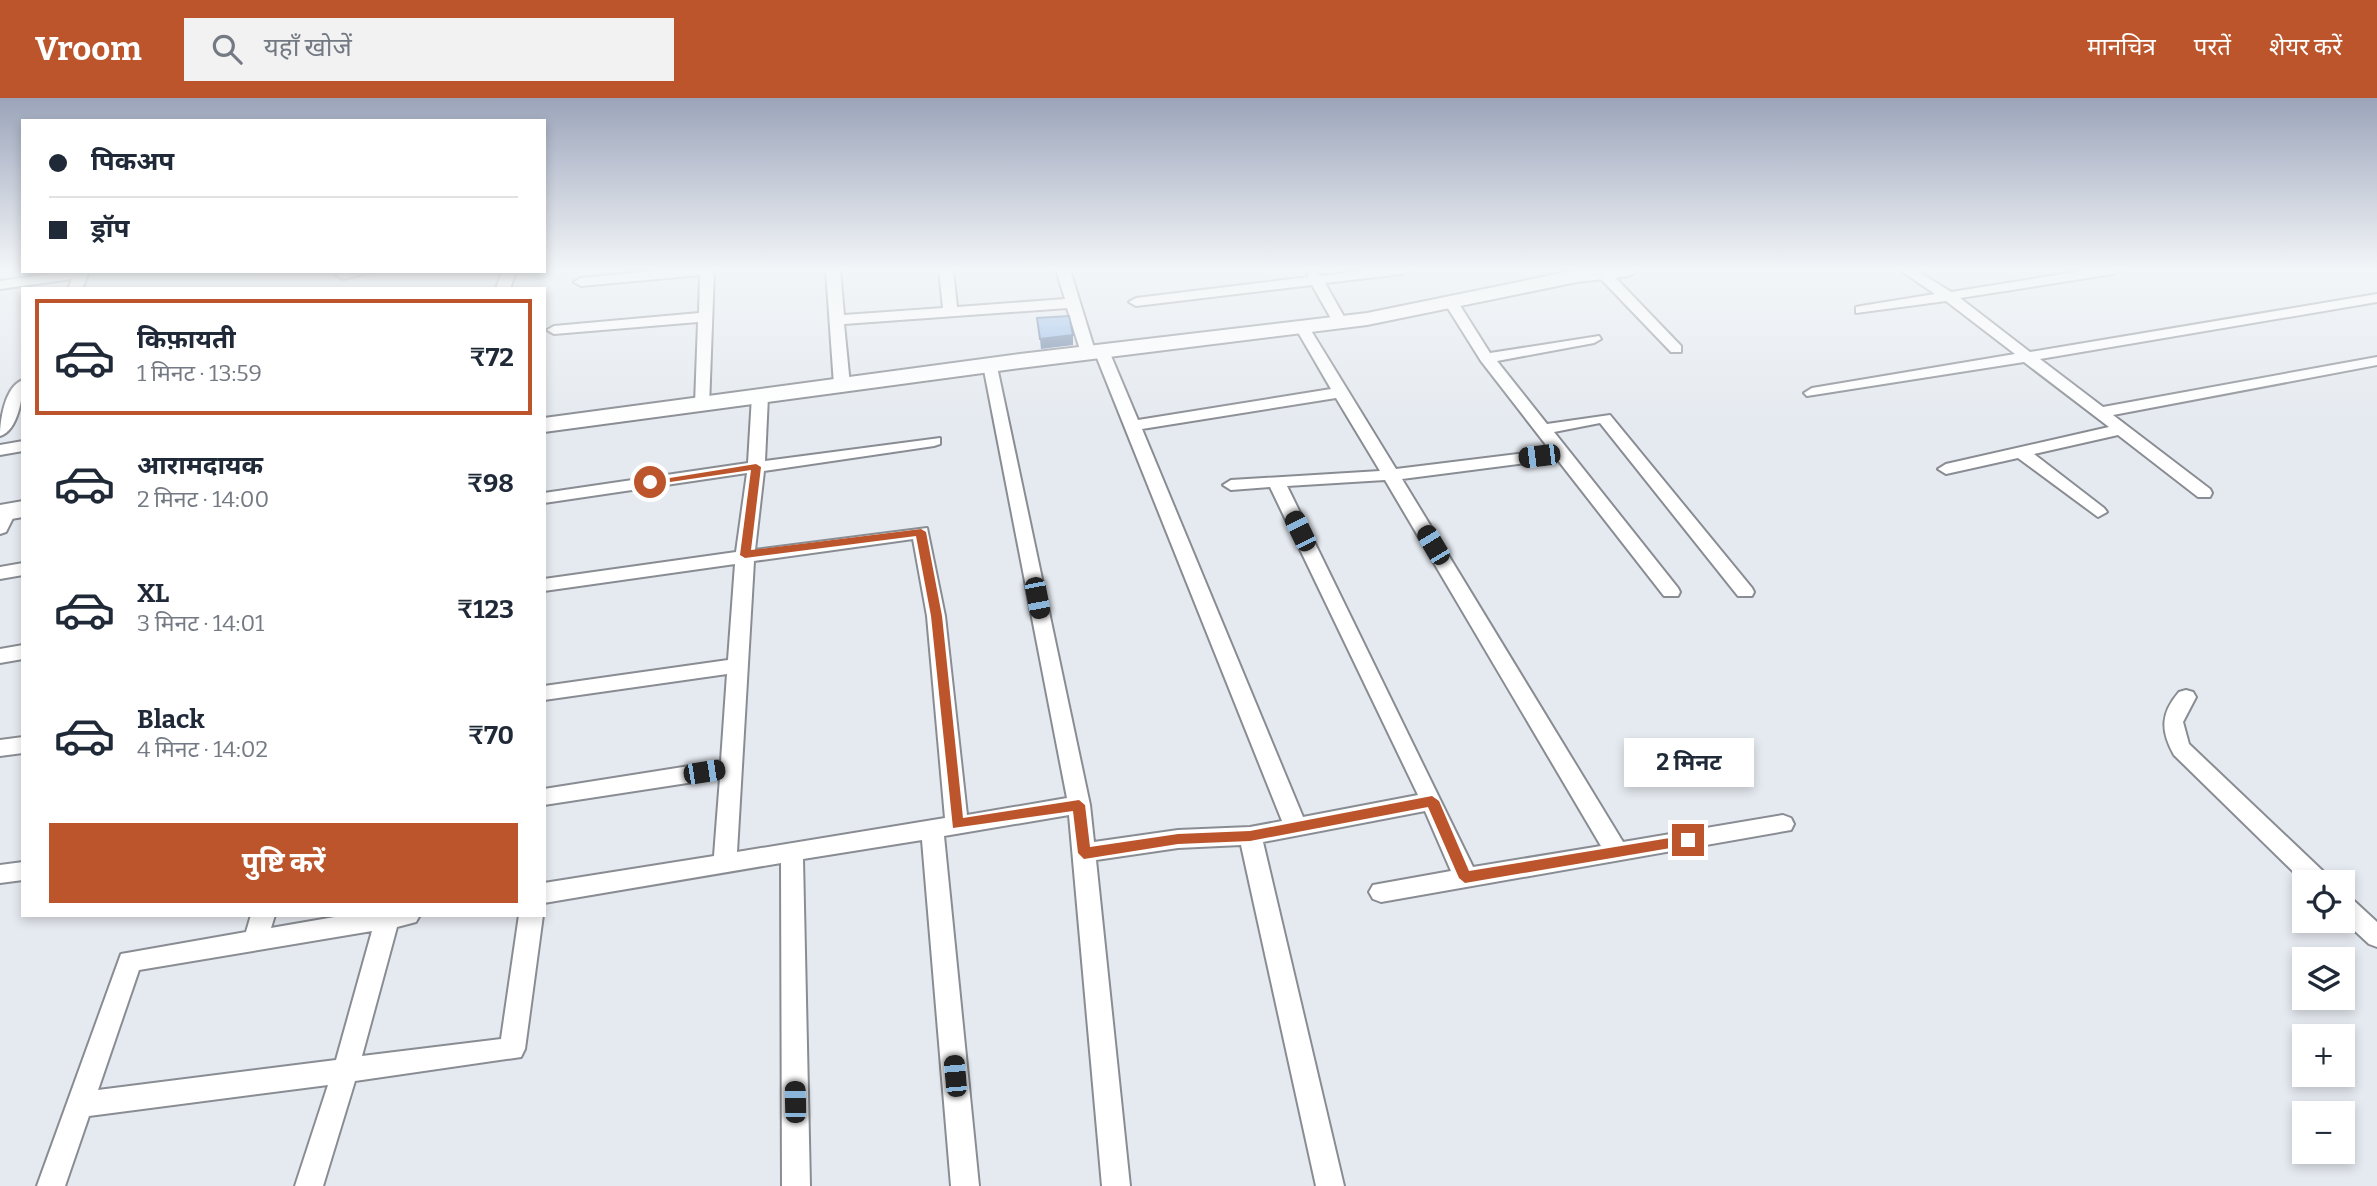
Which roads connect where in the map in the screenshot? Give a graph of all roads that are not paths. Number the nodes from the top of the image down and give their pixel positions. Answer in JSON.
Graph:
{"nodes":[{"id":1,"x":837,"y":320,"type":"edge"},
{"id":2,"x":662,"y":321,"type":"edge"},
{"id":3,"x":706,"y":321,"type":"edge"},
{"id":4,"x":1081,"y":321,"type":"edge"},
{"id":5,"x":1347,"y":321,"type":"edge"},
{"id":6,"x":1463,"y":321,"type":"edge"},
{"id":7,"x":1654,"y":321,"type":"edge"},
{"id":8,"x":1980,"y":321,"type":"edge"},
{"id":9,"x":2247,"y":321,"type":"edge"},
{"id":10,"x":1340,"y":322,"type":"joint"},
{"id":11,"x":1302,"y":327,"type":"junction"},
{"id":12,"x":554,"y":330,"type":"dead end"},
{"id":13,"x":1594,"y":339,"type":"dead end"},
{"id":14,"x":1676,"y":349,"type":"dead end"},
{"id":15,"x":1095,"y":352,"type":"junction"},
{"id":16,"x":1486,"y":358,"type":"junction"},
{"id":17,"x":2028,"y":359,"type":"junction"},
{"id":18,"x":2377,"y":361,"type":"edge"},
{"id":19,"x":991,"y":365,"type":"junction"},
{"id":20,"x":842,"y":385,"type":"junction"},
{"id":21,"x":21,"y":389,"type":"edge"},
{"id":22,"x":1342,"y":392,"type":"junction"},
{"id":23,"x":1812,"y":393,"type":"dead end"},
{"id":24,"x":760,"y":396,"type":"junction"},
{"id":25,"x":703,"y":404,"type":"junction"},
{"id":26,"x":2097,"y":413,"type":"junction"},
{"id":27,"x":546,"y":425,"type":"edge"},
{"id":28,"x":1133,"y":426,"type":"junction"},
{"id":29,"x":1545,"y":429,"type":"junction"},
{"id":30,"x":2119,"y":430,"type":"junction"},
{"id":31,"x":0,"y":431,"type":"edge"},
{"id":32,"x":934,"y":440,"type":"dead end"},
{"id":33,"x":21,"y":446,"type":"edge"},
{"id":34,"x":0,"y":450,"type":"edge"},
{"id":35,"x":2021,"y":452,"type":"junction"},
{"id":36,"x":1564,"y":453,"type":"junction"},
{"id":37,"x":756,"y":467,"type":"junction"},
{"id":38,"x":1946,"y":469,"type":"dead end"},
{"id":39,"x":1391,"y":475,"type":"junction"},
{"id":40,"x":1276,"y":482,"type":"junction"},
{"id":41,"x":1231,"y":485,"type":"dead end"},
{"id":42,"x":2204,"y":493,"type":"dead end"},
{"id":43,"x":546,"y":498,"type":"edge"},
{"id":44,"x":2098,"y":512,"type":"dead end"},
{"id":45,"x":745,"y":555,"type":"junction"},
{"id":46,"x":21,"y":569,"type":"edge"},
{"id":47,"x":0,"y":573,"type":"edge"},
{"id":48,"x":546,"y":585,"type":"edge"},
{"id":49,"x":1671,"y":592,"type":"dead end"},
{"id":50,"x":1745,"y":592,"type":"dead end"},
{"id":51,"x":21,"y":652,"type":"edge"},
{"id":52,"x":0,"y":656,"type":"edge"},
{"id":53,"x":738,"y":666,"type":"junction"},
{"id":54,"x":546,"y":693,"type":"edge"},
{"id":55,"x":2186,"y":696,"type":"dead end"},
{"id":56,"x":21,"y":745,"type":"edge"},
{"id":57,"x":0,"y":748,"type":"edge"},
{"id":58,"x":731,"y":768,"type":"junction"},
{"id":59,"x":546,"y":797,"type":"edge"},
{"id":60,"x":1432,"y":801,"type":"junction"},
{"id":61,"x":1079,"y":805,"type":"junction"},
{"id":62,"x":1783,"y":824,"type":"dead end"},
{"id":63,"x":957,"y":825,"type":"junction"},
{"id":64,"x":1295,"y":825,"type":"junction"},
{"id":65,"x":932,"y":829,"type":"junction"},
{"id":66,"x":1250,"y":836,"type":"junction"},
{"id":67,"x":792,"y":852,"type":"junction"},
{"id":68,"x":1617,"y":852,"type":"junction"},
{"id":69,"x":1084,"y":853,"type":"junction"},
{"id":70,"x":725,"y":863,"type":"junction"},
{"id":71,"x":2307,"y":870,"type":"edge"},
{"id":72,"x":21,"y":871,"type":"edge"},
{"id":73,"x":0,"y":874,"type":"edge"},
{"id":74,"x":1465,"y":878,"type":"junction"},
{"id":75,"x":1381,"y":892,"type":"dead end"},
{"id":76,"x":546,"y":893,"type":"edge"},
{"id":77,"x":2355,"y":916,"type":"edge"},
{"id":78,"x":262,"y":917,"type":"edge"},
{"id":79,"x":398,"y":917,"type":"edge"},
{"id":80,"x":531,"y":917,"type":"edge"},
{"id":81,"x":2377,"y":937,"type":"edge"},
{"id":82,"x":255,"y":940,"type":"junction"},
{"id":83,"x":346,"y":1070,"type":"junction"},
{"id":84,"x":79,"y":1105,"type":"junction"},
{"id":85,"x":51,"y":1186,"type":"edge"},
{"id":86,"x":309,"y":1186,"type":"edge"},
{"id":87,"x":796,"y":1186,"type":"edge"},
{"id":88,"x":965,"y":1186,"type":"edge"},
{"id":89,"x":1116,"y":1186,"type":"edge"},
{"id":90,"x":1330,"y":1186,"type":"edge"}],
"edges":[{"from":1,"to":20,"type":"street"},
{"from":2,"to":12,"type":"street"},
{"from":3,"to":25,"type":"street"},
{"from":4,"to":15,"type":"street"},
{"from":5,"to":10,"type":"street"},
{"from":6,"to":16,"type":"street"},
{"from":7,"to":14,"type":"street"},
{"from":8,"to":17,"type":"street"},
{"from":9,"to":17,"type":"street"},
{"from":10,"to":11,"type":"street"},
{"from":11,"to":15,"type":"street"},
{"from":11,"to":22,"type":"street"},
{"from":13,"to":16,"type":"street"},
{"from":15,"to":19,"type":"street"},
{"from":15,"to":28,"type":"street"},
{"from":16,"to":29,"type":"street"},
{"from":17,"to":23,"type":"street"},
{"from":17,"to":26,"type":"street"},
{"from":18,"to":26,"type":"street"},
{"from":19,"to":20,"type":"street"},
{"from":19,"to":61,"type":"street"},
{"from":20,"to":24,"type":"street"},
{"from":21,"to":31,"type":"street"},
{"from":22,"to":28,"type":"street"},
{"from":22,"to":39,"type":"street"},
{"from":24,"to":25,"type":"street"},
{"from":24,"to":37,"type":"street"},
{"from":25,"to":27,"type":"street"},
{"from":26,"to":30,"type":"street"},
{"from":28,"to":64,"type":"street"},
{"from":29,"to":36,"type":"street"},
{"from":29,"to":50,"type":"street"},
{"from":30,"to":35,"type":"street"},
{"from":30,"to":42,"type":"street"},
{"from":32,"to":37,"type":"street"},
{"from":33,"to":34,"type":"street"},
{"from":35,"to":38,"type":"street"},
{"from":35,"to":44,"type":"street"},
{"from":36,"to":39,"type":"street"},
{"from":36,"to":49,"type":"street"},
{"from":37,"to":43,"type":"street"},
{"from":37,"to":45,"type":"street"},
{"from":39,"to":40,"type":"street"},
{"from":39,"to":68,"type":"street"},
{"from":40,"to":41,"type":"street"},
{"from":40,"to":60,"type":"street"},
{"from":45,"to":48,"type":"street"},
{"from":45,"to":53,"type":"street"},
{"from":45,"to":63,"type":"street"},
{"from":46,"to":47,"type":"street"},
{"from":51,"to":52,"type":"street"},
{"from":53,"to":54,"type":"street"},
{"from":53,"to":58,"type":"street"},
{"from":55,"to":71,"type":"street"},
{"from":56,"to":57,"type":"street"},
{"from":58,"to":59,"type":"street"},
{"from":58,"to":70,"type":"street"},
{"from":60,"to":64,"type":"street"},
{"from":60,"to":74,"type":"street"},
{"from":61,"to":63,"type":"street"},
{"from":61,"to":69,"type":"street"},
{"from":62,"to":68,"type":"street"},
{"from":63,"to":65,"type":"street"},
{"from":64,"to":66,"type":"street"},
{"from":65,"to":67,"type":"street"},
{"from":65,"to":88,"type":"street"},
{"from":66,"to":69,"type":"street"},
{"from":66,"to":90,"type":"street"},
{"from":67,"to":70,"type":"street"},
{"from":67,"to":87,"type":"street"},
{"from":68,"to":74,"type":"street"},
{"from":69,"to":89,"type":"street"},
{"from":70,"to":76,"type":"street"},
{"from":72,"to":73,"type":"street"},
{"from":74,"to":75,"type":"street"},
{"from":77,"to":81,"type":"street"},
{"from":78,"to":82,"type":"street"},
{"from":79,"to":82,"type":"street"},
{"from":79,"to":83,"type":"street"},
{"from":80,"to":83,"type":"street"},
{"from":82,"to":84,"type":"street"},
{"from":83,"to":84,"type":"street"},
{"from":83,"to":86,"type":"street"},
{"from":84,"to":85,"type":"street"}]}
